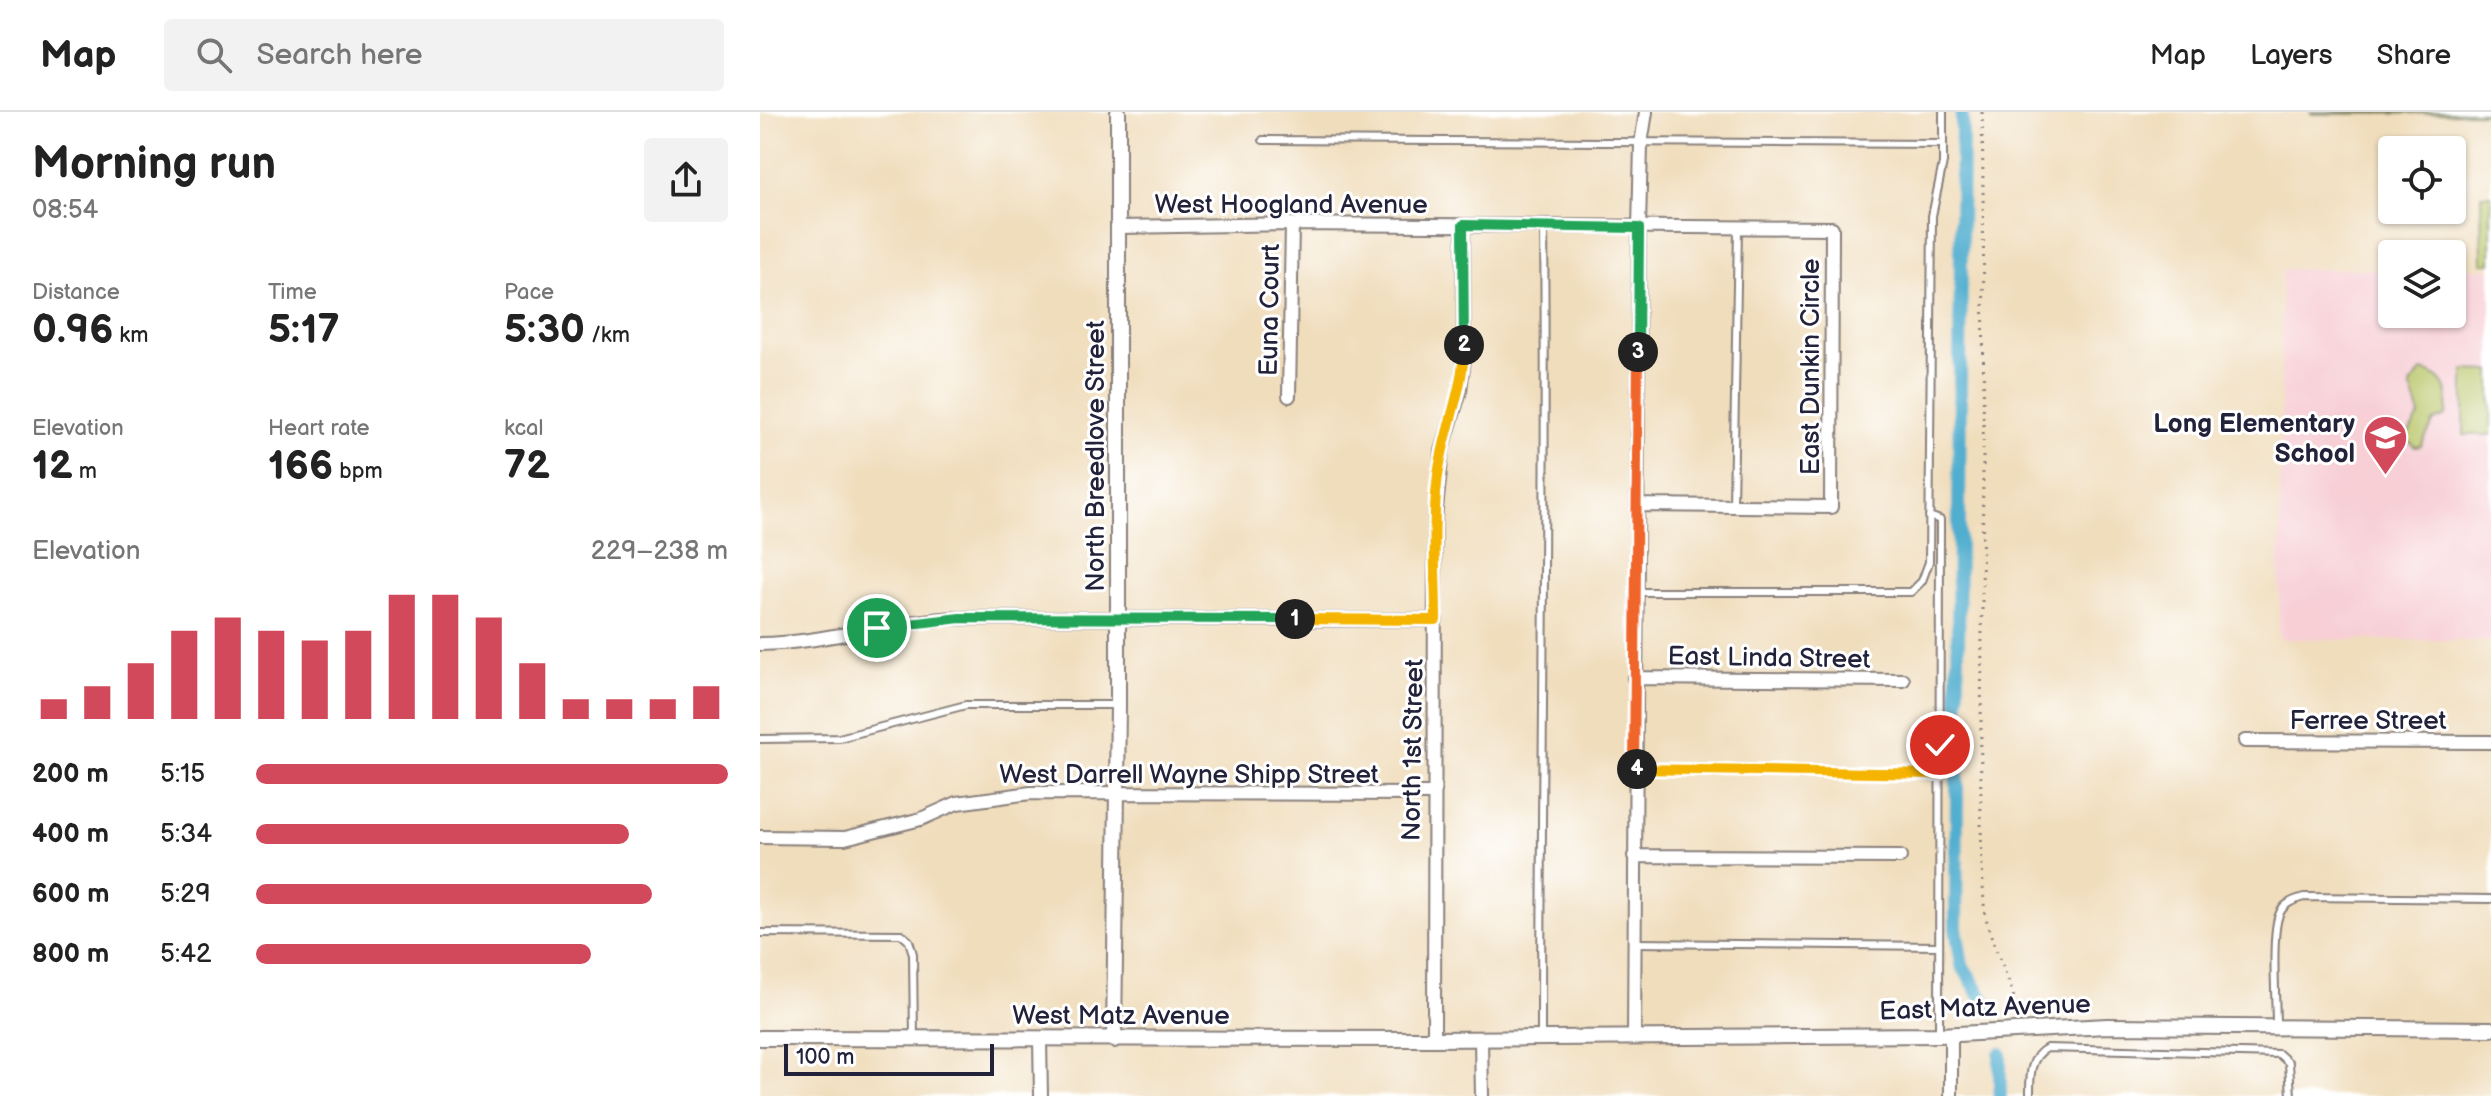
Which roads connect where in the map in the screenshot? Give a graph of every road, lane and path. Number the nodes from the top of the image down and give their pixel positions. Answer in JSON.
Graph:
{"nodes":[{"id":1,"x":1118,"y":112,"type":"edge"},
{"id":2,"x":1646,"y":112,"type":"edge"},
{"id":3,"x":1943,"y":112,"type":"edge"},
{"id":4,"x":1982,"y":112,"type":"edge"},
{"id":5,"x":1263,"y":140,"type":"dead end"},
{"id":6,"x":1641,"y":144,"type":"junction"},
{"id":7,"x":1943,"y":144,"type":"junction"},
{"id":8,"x":1292,"y":224,"type":"junction"},
{"id":9,"x":1463,"y":225,"type":"junction"},
{"id":10,"x":1119,"y":227,"type":"junction"},
{"id":11,"x":1544,"y":227,"type":"junction"},
{"id":12,"x":1639,"y":228,"type":"junction"},
{"id":13,"x":1738,"y":229,"type":"junction"},
{"id":14,"x":1289,"y":396,"type":"dead end"},
{"id":15,"x":1637,"y":505,"type":"junction"},
{"id":16,"x":1733,"y":506,"type":"junction"},
{"id":17,"x":1929,"y":516,"type":"junction"},
{"id":18,"x":1635,"y":592,"type":"junction"},
{"id":19,"x":1119,"y":618,"type":"junction"},
{"id":20,"x":1436,"y":620,"type":"junction"},
{"id":21,"x":760,"y":644,"type":"edge"},
{"id":22,"x":1634,"y":678,"type":"junction"},
{"id":23,"x":1903,"y":680,"type":"dead end"},
{"id":24,"x":1118,"y":705,"type":"junction"},
{"id":25,"x":760,"y":739,"type":"edge"},
{"id":26,"x":2245,"y":741,"type":"dead end"},
{"id":27,"x":2491,"y":742,"type":"edge"},
{"id":28,"x":1634,"y":769,"type":"junction"},
{"id":29,"x":1939,"y":774,"type":"junction"},
{"id":30,"x":1118,"y":794,"type":"junction"},
{"id":31,"x":1433,"y":794,"type":"junction"},
{"id":32,"x":760,"y":837,"type":"edge"},
{"id":33,"x":1634,"y":856,"type":"junction"},
{"id":34,"x":1900,"y":857,"type":"dead end"},
{"id":35,"x":2491,"y":899,"type":"edge"},
{"id":36,"x":760,"y":933,"type":"edge"},
{"id":37,"x":1634,"y":943,"type":"junction"},
{"id":38,"x":1939,"y":946,"type":"junction"},
{"id":39,"x":2276,"y":1025,"type":"junction"},
{"id":40,"x":2017,"y":1029,"type":"junction"},
{"id":41,"x":2491,"y":1029,"type":"edge"},
{"id":42,"x":1945,"y":1035,"type":"junction"},
{"id":43,"x":760,"y":1038,"type":"edge"},
{"id":44,"x":1634,"y":1038,"type":"junction"},
{"id":45,"x":914,"y":1039,"type":"junction"},
{"id":46,"x":1434,"y":1039,"type":"junction"},
{"id":47,"x":1481,"y":1039,"type":"junction"},
{"id":48,"x":1541,"y":1039,"type":"junction"},
{"id":49,"x":1040,"y":1040,"type":"junction"},
{"id":50,"x":1114,"y":1040,"type":"junction"},
{"id":51,"x":1041,"y":1096,"type":"edge"},
{"id":52,"x":1482,"y":1096,"type":"edge"},
{"id":53,"x":1951,"y":1096,"type":"edge"},
{"id":54,"x":2030,"y":1096,"type":"edge"},
{"id":55,"x":2291,"y":1096,"type":"edge"}],
"edges":[{"from":1,"to":10,"type":"street","name":"North Breedlove Street"},
{"from":2,"to":6,"type":"street"},
{"from":3,"to":7,"type":"lane"},
{"from":4,"to":40,"type":"path"},
{"from":5,"to":6,"type":"lane"},
{"from":6,"to":7,"type":"lane"},
{"from":6,"to":12,"type":"street"},
{"from":7,"to":17,"type":"lane"},
{"from":8,"to":9,"type":"street","name":"West Hoogland Avenue"},
{"from":8,"to":10,"type":"street","name":"West Hoogland Avenue"},
{"from":8,"to":14,"type":"street","name":"Euna Court"},
{"from":9,"to":11,"type":"street","name":"West Hoogland Avenue"},
{"from":9,"to":20,"type":"street","name":"North 1st Street"},
{"from":10,"to":19,"type":"street","name":"North Breedlove Street"},
{"from":11,"to":12,"type":"street","name":"East Dunkin Circle"},
{"from":11,"to":48,"type":"lane"},
{"from":12,"to":13,"type":"street","name":"East Dunkin Circle"},
{"from":12,"to":15,"type":"street"},
{"from":13,"to":16,"type":"lane"},
{"from":13,"to":16,"type":"street","name":"East Dunkin Circle"},
{"from":15,"to":16,"type":"street","name":"East Dunkin Circle"},
{"from":15,"to":18,"type":"street"},
{"from":17,"to":18,"type":"lane"},
{"from":17,"to":29,"type":"lane"},
{"from":18,"to":22,"type":"street"},
{"from":19,"to":20,"type":"street"},
{"from":19,"to":21,"type":"street"},
{"from":19,"to":24,"type":"street","name":"North Breedlove Street"},
{"from":20,"to":31,"type":"street","name":"North 1st Street"},
{"from":22,"to":23,"type":"street","name":"East Linda Street"},
{"from":22,"to":28,"type":"street"},
{"from":24,"to":25,"type":"lane"},
{"from":24,"to":30,"type":"street","name":"North Breedlove Street"},
{"from":26,"to":27,"type":"street","name":"Ferree Street"},
{"from":28,"to":29,"type":"lane"},
{"from":28,"to":33,"type":"street"},
{"from":29,"to":38,"type":"lane"},
{"from":30,"to":31,"type":"street","name":"West Darrell Wayne Shipp Street"},
{"from":30,"to":32,"type":"street","name":"West Darrell Wayne Shipp Street"},
{"from":30,"to":50,"type":"street","name":"North Breedlove Street"},
{"from":31,"to":46,"type":"street","name":"North 1st Street"},
{"from":33,"to":34,"type":"street"},
{"from":33,"to":37,"type":"street"},
{"from":35,"to":39,"type":"lane"},
{"from":36,"to":45,"type":"lane"},
{"from":37,"to":38,"type":"lane"},
{"from":37,"to":44,"type":"street"},
{"from":38,"to":42,"type":"lane"},
{"from":39,"to":40,"type":"street","name":"East Matz Avenue"},
{"from":39,"to":41,"type":"street","name":"East Matz Avenue"},
{"from":40,"to":42,"type":"street","name":"East Matz Avenue"},
{"from":42,"to":44,"type":"street","name":"East Matz Avenue"},
{"from":42,"to":53,"type":"street"},
{"from":43,"to":45,"type":"street","name":"West Matz Avenue"},
{"from":44,"to":48,"type":"street","name":"East Matz Avenue"},
{"from":45,"to":49,"type":"street","name":"West Matz Avenue"},
{"from":46,"to":47,"type":"street","name":"West Matz Avenue"},
{"from":46,"to":50,"type":"street","name":"West Matz Avenue"},
{"from":47,"to":48,"type":"street","name":"East Matz Avenue"},
{"from":47,"to":52,"type":"street"},
{"from":49,"to":50,"type":"street","name":"West Matz Avenue"},
{"from":49,"to":51,"type":"street"},
{"from":54,"to":55,"type":"lane"}]}
